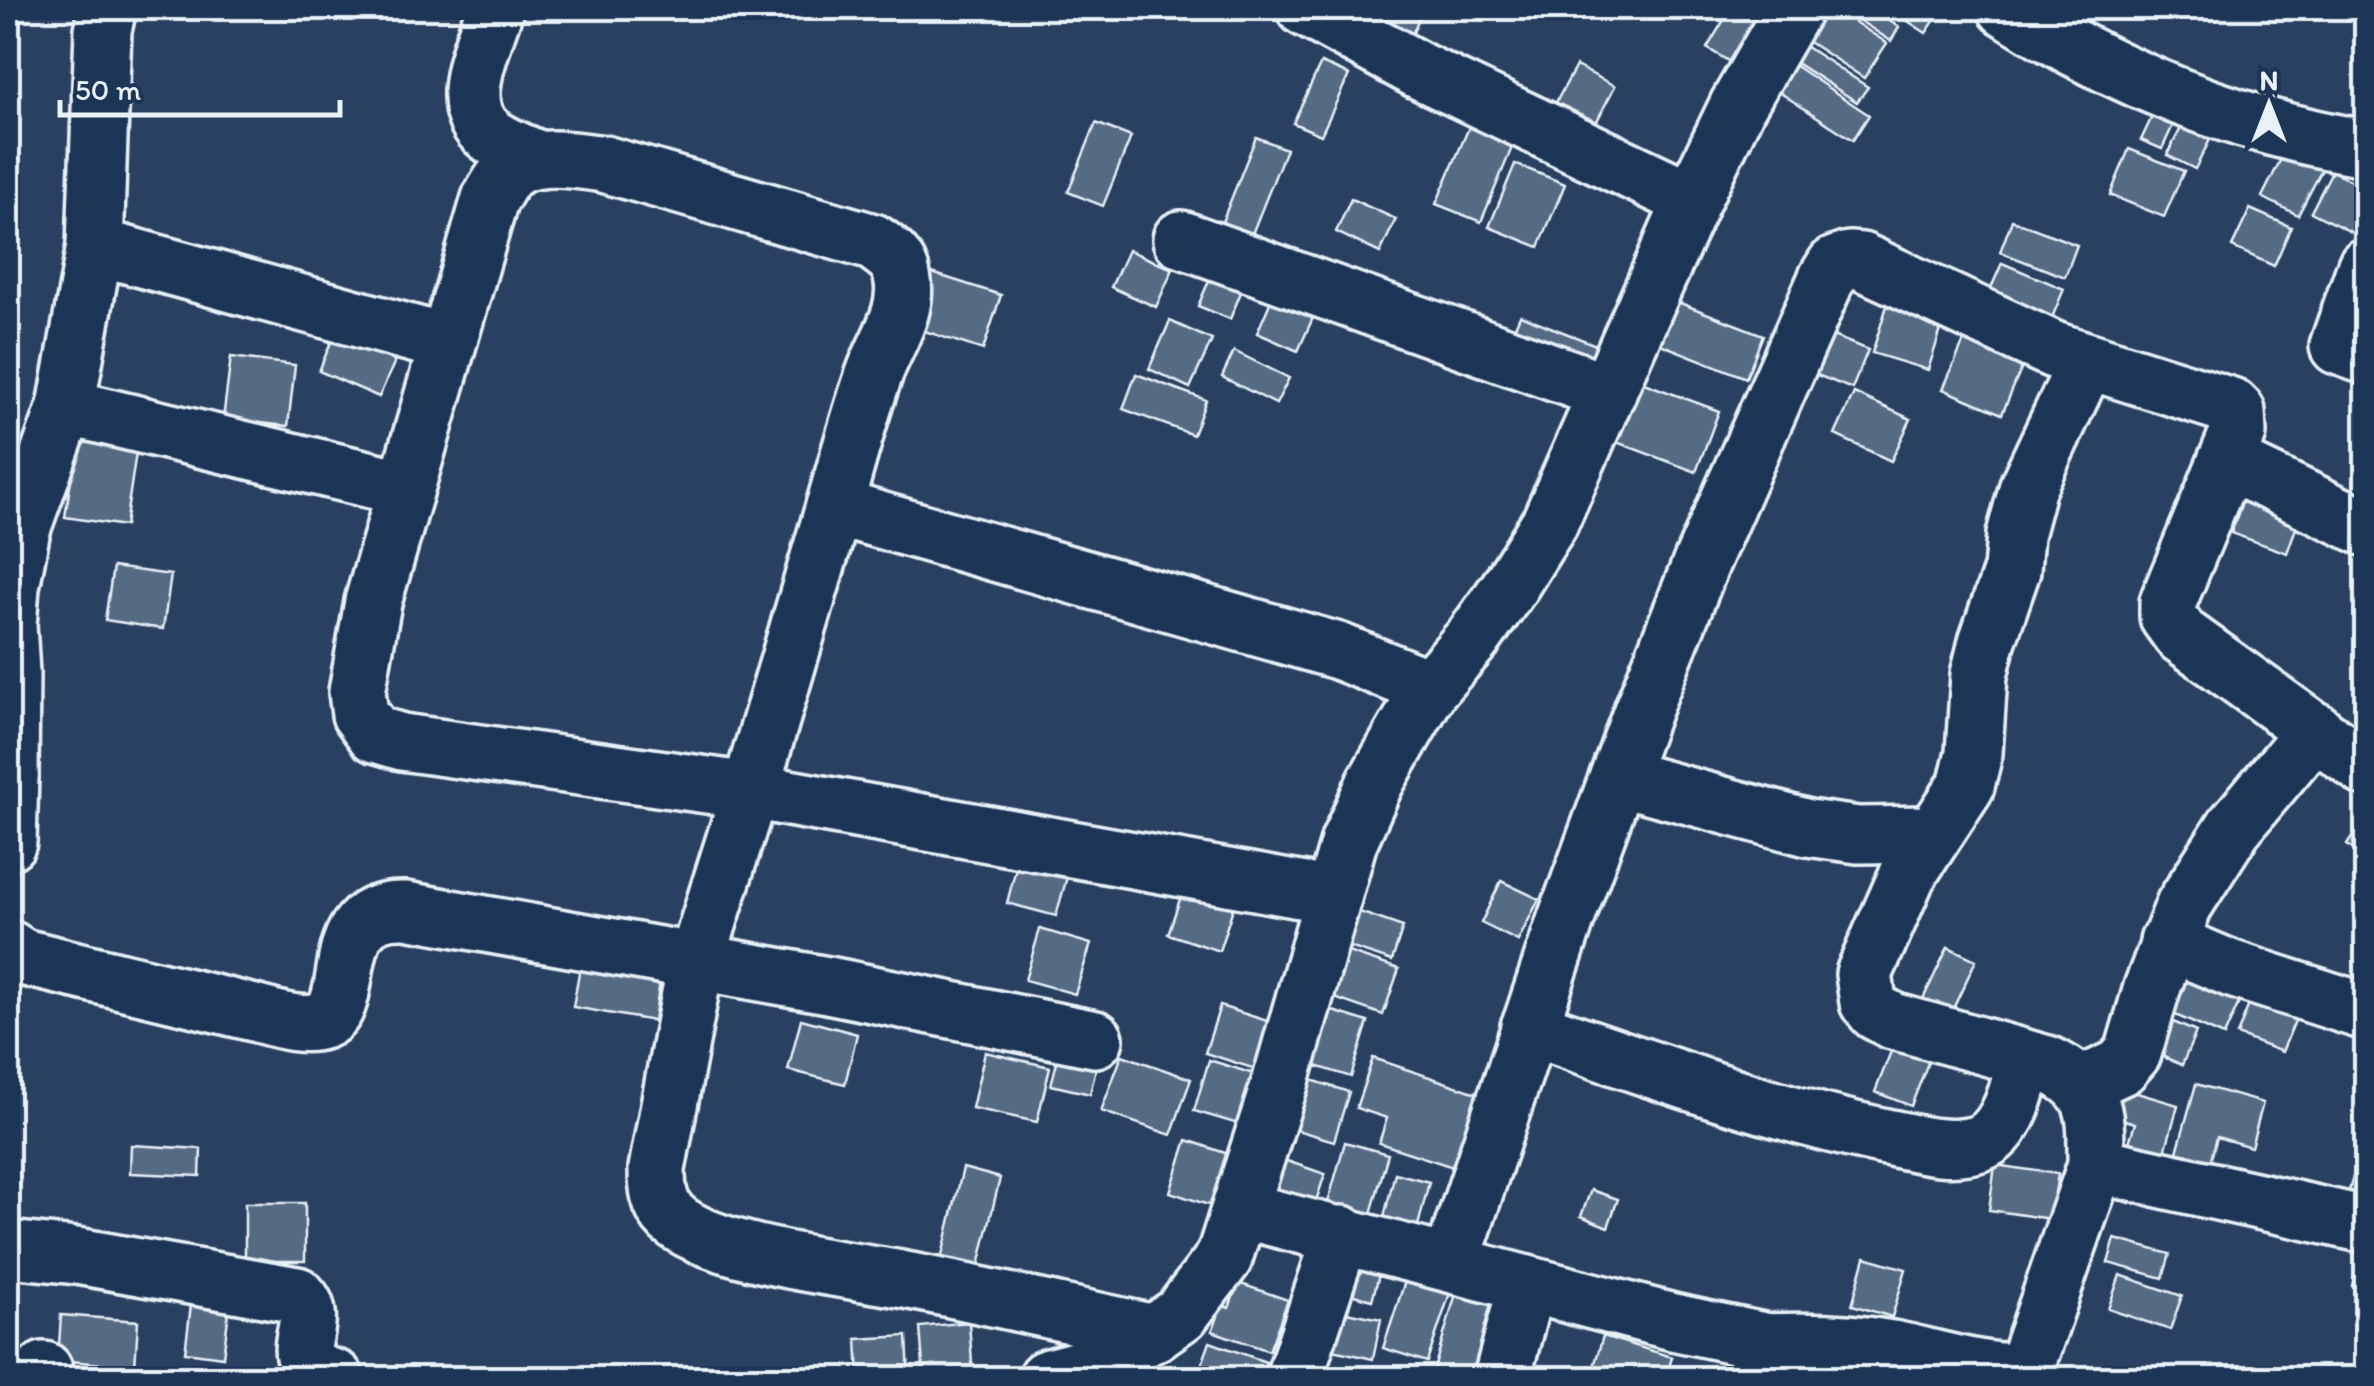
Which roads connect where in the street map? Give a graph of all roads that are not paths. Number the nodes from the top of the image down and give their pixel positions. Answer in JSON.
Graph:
{"nodes":[{"id":1,"x":108,"y":8,"type":"edge"},
{"id":2,"x":494,"y":8,"type":"edge"},
{"id":3,"x":1305,"y":8,"type":"edge"},
{"id":4,"x":1794,"y":8,"type":"edge"},
{"id":5,"x":2006,"y":8,"type":"edge"},
{"id":6,"x":2366,"y":148,"type":"edge"},
{"id":7,"x":541,"y":160,"type":"junction"},
{"id":8,"x":1692,"y":200,"type":"junction"},
{"id":9,"x":1181,"y":239,"type":"dead end"},
{"id":10,"x":95,"y":246,"type":"junction"},
{"id":11,"x":2366,"y":266,"type":"edge"},
{"id":12,"x":446,"y":343,"type":"junction"},
{"id":13,"x":2366,"y":356,"type":"edge"},
{"id":14,"x":2086,"y":362,"type":"junction"},
{"id":15,"x":1608,"y":392,"type":"junction"},
{"id":16,"x":66,"y":408,"type":"junction"},
{"id":17,"x":2226,"y":461,"type":"junction"},
{"id":18,"x":405,"y":488,"type":"junction"},
{"id":19,"x":834,"y":508,"type":"junction"},
{"id":20,"x":2366,"y":528,"type":"edge"},
{"id":21,"x":9,"y":587,"type":"edge"},
{"id":22,"x":1430,"y":688,"type":"junction"},
{"id":23,"x":2314,"y":730,"type":"junction"},
{"id":24,"x":2366,"y":768,"type":"edge"},
{"id":25,"x":1619,"y":777,"type":"junction"},
{"id":26,"x":9,"y":778,"type":"edge"},
{"id":27,"x":750,"y":791,"type":"junction"},
{"id":28,"x":1933,"y":834,"type":"junction"},
{"id":29,"x":8,"y":842,"type":"edge"},
{"id":30,"x":1333,"y":896,"type":"junction"},
{"id":31,"x":2168,"y":942,"type":"junction"},
{"id":32,"x":8,"y":948,"type":"edge"},
{"id":33,"x":696,"y":962,"type":"junction"},
{"id":34,"x":2366,"y":1012,"type":"edge"},
{"id":35,"x":1529,"y":1028,"type":"junction"},
{"id":36,"x":1094,"y":1039,"type":"dead end"},
{"id":37,"x":2025,"y":1058,"type":"junction"},
{"id":38,"x":2082,"y":1085,"type":"junction"},
{"id":39,"x":2096,"y":1165,"type":"junction"},
{"id":40,"x":1242,"y":1210,"type":"junction"},
{"id":41,"x":2366,"y":1226,"type":"edge"},
{"id":42,"x":1342,"y":1234,"type":"junction"},
{"id":43,"x":8,"y":1249,"type":"edge"},
{"id":44,"x":1451,"y":1264,"type":"junction"},
{"id":45,"x":1527,"y":1284,"type":"junction"},
{"id":46,"x":1154,"y":1333,"type":"junction"},
{"id":47,"x":1761,"y":1360,"type":"edge"},
{"id":48,"x":334,"y":1378,"type":"edge"},
{"id":49,"x":1046,"y":1378,"type":"edge"},
{"id":50,"x":1294,"y":1378,"type":"edge"},
{"id":51,"x":1502,"y":1378,"type":"edge"}],
"edges":[{"from":1,"to":10,"type":"street"},
{"from":2,"to":7,"type":"street"},
{"from":3,"to":8,"type":"street"},
{"from":4,"to":8,"type":"street"},
{"from":5,"to":6,"type":"street"},
{"from":7,"to":12,"type":"street"},
{"from":7,"to":19,"type":"street"},
{"from":8,"to":15,"type":"street"},
{"from":9,"to":15,"type":"street"},
{"from":10,"to":12,"type":"street"},
{"from":10,"to":16,"type":"street"},
{"from":11,"to":13,"type":"street"},
{"from":12,"to":18,"type":"street"},
{"from":14,"to":17,"type":"street"},
{"from":14,"to":25,"type":"street"},
{"from":14,"to":28,"type":"street"},
{"from":15,"to":22,"type":"street"},
{"from":16,"to":18,"type":"street"},
{"from":16,"to":21,"type":"street"},
{"from":17,"to":20,"type":"street"},
{"from":17,"to":23,"type":"street"},
{"from":18,"to":27,"type":"street"},
{"from":19,"to":22,"type":"street"},
{"from":19,"to":27,"type":"street"},
{"from":21,"to":26,"type":"street"},
{"from":22,"to":30,"type":"street"},
{"from":23,"to":24,"type":"street"},
{"from":23,"to":31,"type":"street"},
{"from":25,"to":28,"type":"street"},
{"from":25,"to":35,"type":"street"},
{"from":26,"to":29,"type":"street"},
{"from":27,"to":30,"type":"street"},
{"from":27,"to":33,"type":"street"},
{"from":28,"to":37,"type":"street"},
{"from":30,"to":40,"type":"street"},
{"from":31,"to":34,"type":"street"},
{"from":31,"to":38,"type":"street"},
{"from":32,"to":33,"type":"street"},
{"from":33,"to":36,"type":"street"},
{"from":33,"to":46,"type":"street"},
{"from":35,"to":37,"type":"street"},
{"from":35,"to":44,"type":"street"},
{"from":37,"to":38,"type":"street"},
{"from":38,"to":39,"type":"street"},
{"from":39,"to":41,"type":"street"},
{"from":39,"to":47,"type":"street"},
{"from":40,"to":42,"type":"street"},
{"from":40,"to":46,"type":"street"},
{"from":42,"to":44,"type":"street"},
{"from":42,"to":50,"type":"street"},
{"from":43,"to":48,"type":"street"},
{"from":44,"to":45,"type":"street"},
{"from":45,"to":47,"type":"street"},
{"from":45,"to":51,"type":"street"},
{"from":46,"to":49,"type":"street"}]}
